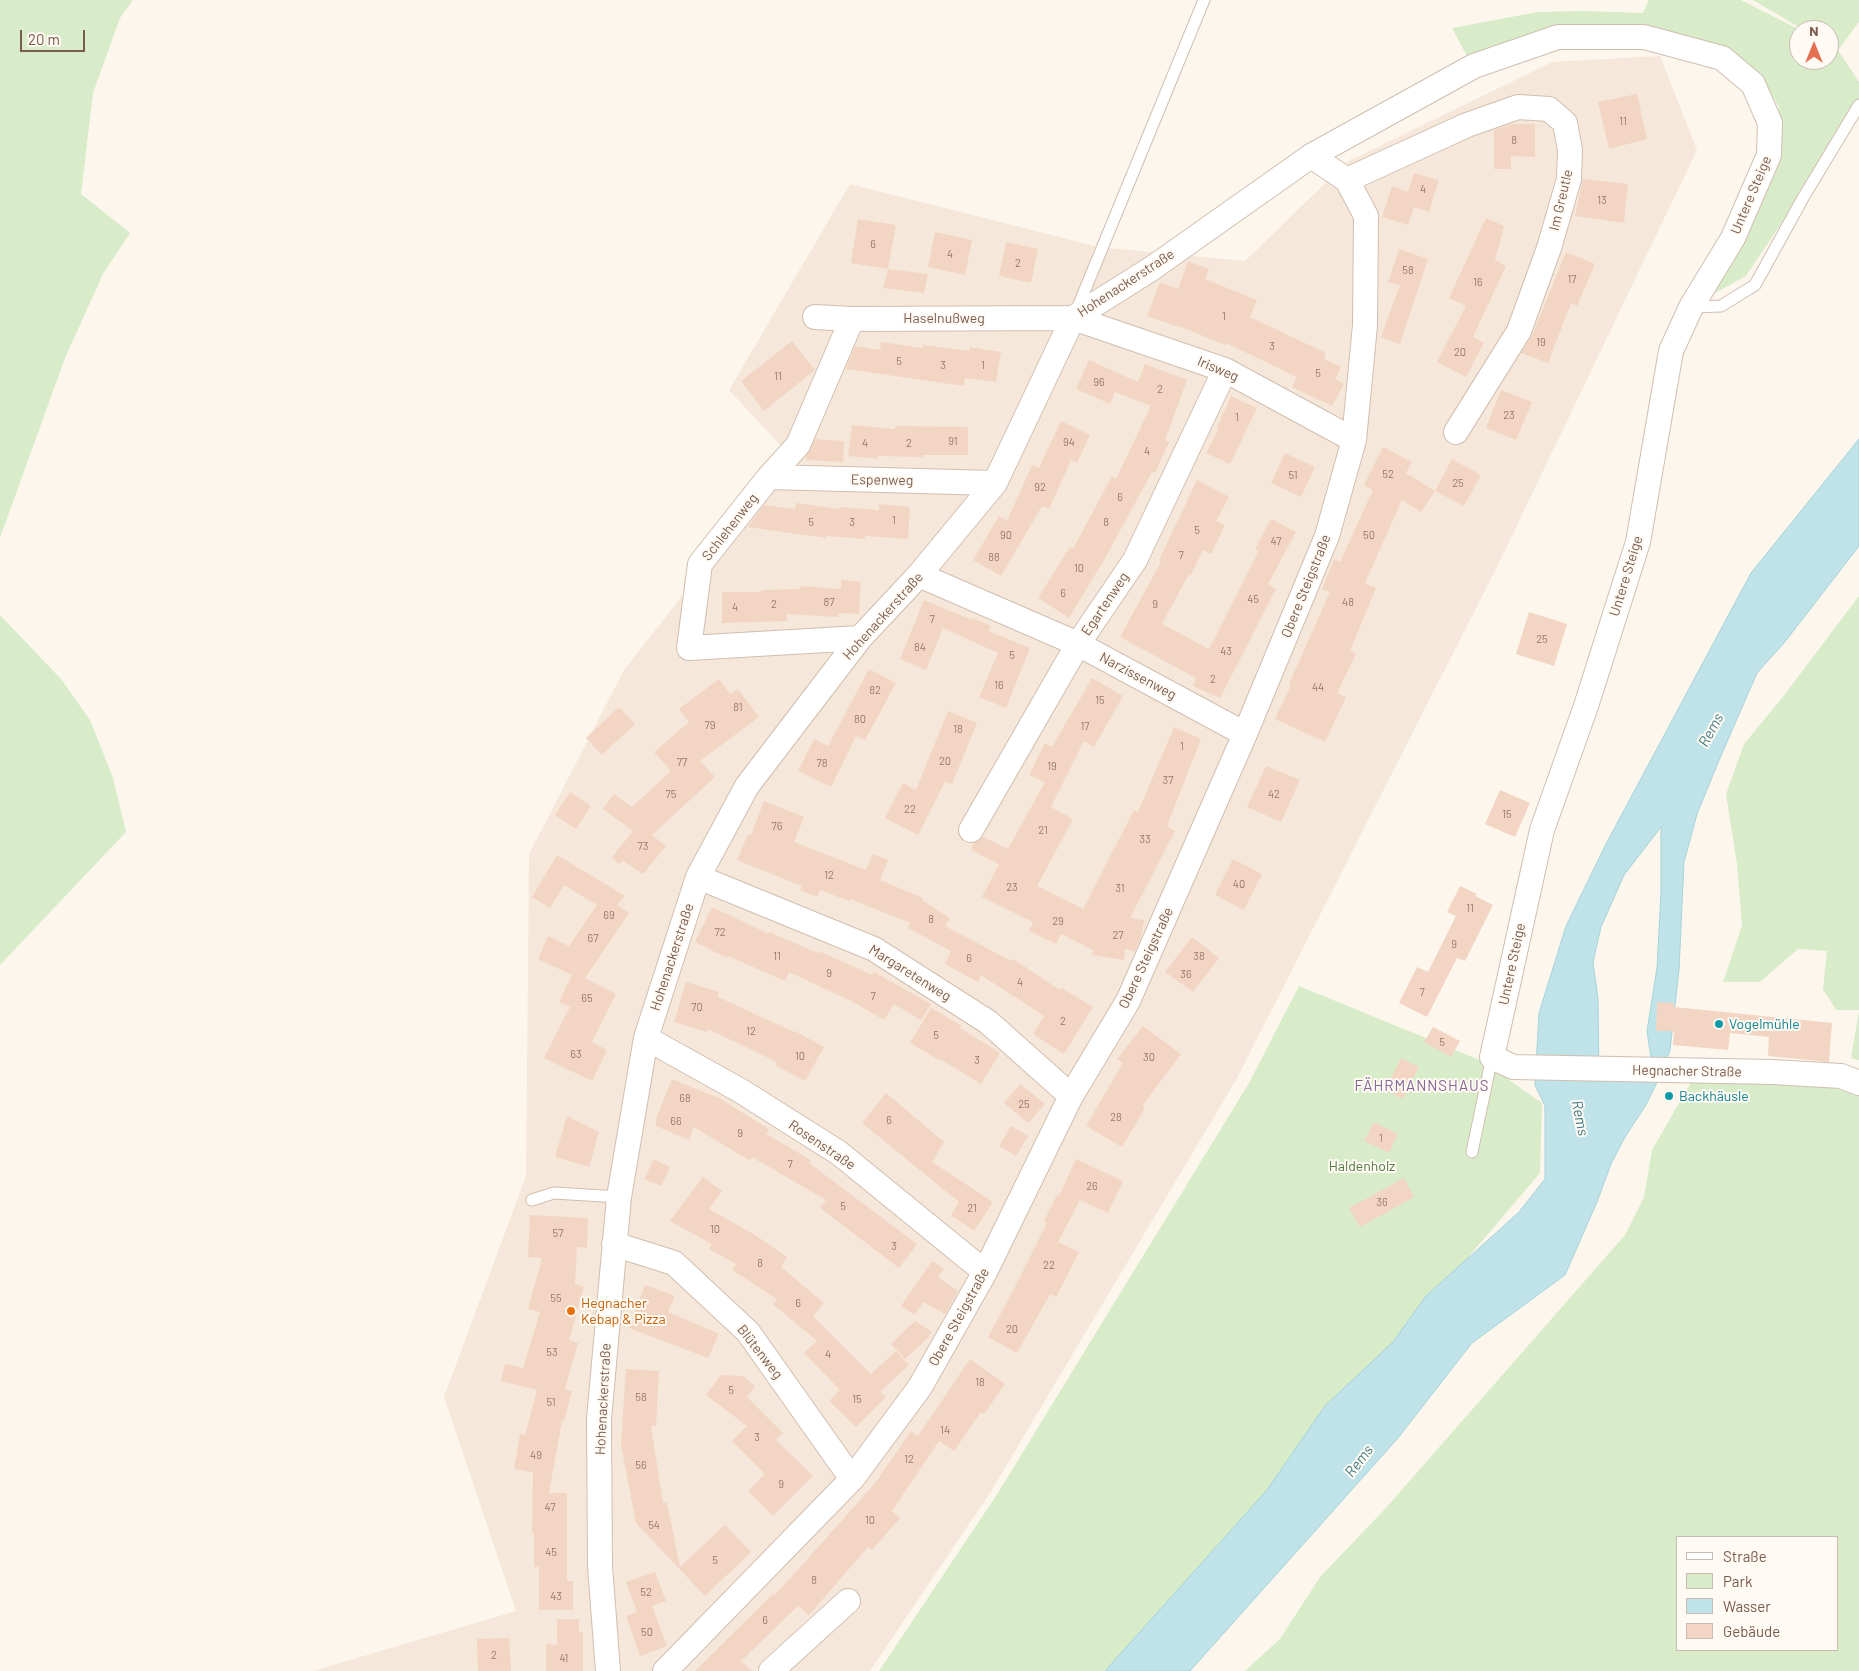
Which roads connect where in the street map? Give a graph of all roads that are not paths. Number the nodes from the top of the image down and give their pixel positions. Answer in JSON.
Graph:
{"nodes":[{"id":1,"x":1204,"y":0,"type":"edge"},
{"id":2,"x":1753,"y":84,"type":"joint"},
{"id":3,"x":1859,"y":105,"type":"edge"},
{"id":4,"x":1310,"y":156,"type":"junction"},
{"id":5,"x":1347,"y":180,"type":"junction"},
{"id":6,"x":1691,"y":307,"type":"junction"},
{"id":7,"x":815,"y":317,"type":"dead end"},
{"id":8,"x":1073,"y":318,"type":"junction"},
{"id":9,"x":852,"y":319,"type":"junction"},
{"id":10,"x":1225,"y":370,"type":"junction"},
{"id":11,"x":1456,"y":432,"type":"dead end"},
{"id":12,"x":1354,"y":440,"type":"junction"},
{"id":13,"x":769,"y":477,"type":"junction"},
{"id":14,"x":995,"y":483,"type":"junction"},
{"id":15,"x":919,"y":575,"type":"junction"},
{"id":16,"x":860,"y":638,"type":"junction"},
{"id":17,"x":1078,"y":644,"type":"junction"},
{"id":18,"x":1245,"y":734,"type":"junction"},
{"id":19,"x":972,"y":830,"type":"dead end"},
{"id":20,"x":698,"y":877,"type":"junction"},
{"id":21,"x":646,"y":1038,"type":"junction"},
{"id":22,"x":1492,"y":1057,"type":"junction"},
{"id":23,"x":1859,"y":1083,"type":"edge"},
{"id":24,"x":1071,"y":1096,"type":"junction"},
{"id":25,"x":1472,"y":1152,"type":"dead end"},
{"id":26,"x":620,"y":1197,"type":"junction"},
{"id":27,"x":532,"y":1200,"type":"dead end"},
{"id":28,"x":614,"y":1244,"type":"junction"},
{"id":29,"x":985,"y":1272,"type":"junction"},
{"id":30,"x":852,"y":1479,"type":"junction"},
{"id":31,"x":848,"y":1601,"type":"dead end"},
{"id":32,"x":608,"y":1671,"type":"edge"},
{"id":33,"x":665,"y":1671,"type":"edge"},
{"id":34,"x":771,"y":1671,"type":"edge"}],
"edges":[{"from":1,"to":8,"type":"lane"},
{"from":2,"to":4,"type":"street","name":"Hohenackerstraße"},
{"from":2,"to":6,"type":"street","name":"Untere Steige"},
{"from":3,"to":6,"type":"lane"},
{"from":4,"to":5,"type":"street","name":"Obere Steigstraße"},
{"from":4,"to":8,"type":"street","name":"Hohenackerstraße"},
{"from":5,"to":11,"type":"street","name":"Im Greutle"},
{"from":5,"to":12,"type":"street","name":"Obere Steigstraße"},
{"from":6,"to":22,"type":"street","name":"Untere Steige"},
{"from":7,"to":9,"type":"street","name":"Haselnußweg"},
{"from":8,"to":9,"type":"street","name":"Haselnußweg"},
{"from":8,"to":10,"type":"street","name":"Irisweg"},
{"from":8,"to":14,"type":"street","name":"Hohenackerstraße"},
{"from":9,"to":13,"type":"street","name":"Schlehenweg"},
{"from":10,"to":12,"type":"street","name":"Irisweg"},
{"from":10,"to":17,"type":"street","name":"Egartenweg"},
{"from":12,"to":18,"type":"street","name":"Obere Steigstraße"},
{"from":13,"to":14,"type":"street","name":"Espenweg"},
{"from":13,"to":16,"type":"street","name":"Schlehenweg"},
{"from":14,"to":15,"type":"street","name":"Hohenackerstraße"},
{"from":15,"to":16,"type":"street","name":"Hohenackerstraße"},
{"from":15,"to":17,"type":"street","name":"Narzissenweg"},
{"from":16,"to":20,"type":"street","name":"Hohenackerstraße"},
{"from":17,"to":18,"type":"street","name":"Narzissenweg"},
{"from":17,"to":19,"type":"street","name":"Egartenweg"},
{"from":18,"to":24,"type":"street","name":"Obere Steigstraße"},
{"from":20,"to":21,"type":"street","name":"Hohenackerstraße"},
{"from":20,"to":24,"type":"street","name":"Margaretenweg"},
{"from":21,"to":26,"type":"street","name":"Hohenackerstraße"},
{"from":21,"to":29,"type":"street","name":"Rosenstraße"},
{"from":22,"to":23,"type":"street","name":"Hegnacher Straße"},
{"from":22,"to":25,"type":"lane"},
{"from":24,"to":29,"type":"street","name":"Obere Steigstraße"},
{"from":26,"to":27,"type":"lane"},
{"from":26,"to":28,"type":"street","name":"Hohenackerstraße"},
{"from":28,"to":30,"type":"street","name":"Blütenweg"},
{"from":28,"to":32,"type":"street","name":"Hohenackerstraße"},
{"from":29,"to":30,"type":"street","name":"Obere Steigstraße"},
{"from":30,"to":33,"type":"street","name":"Obere Steigstraße"},
{"from":31,"to":34,"type":"street"}]}
